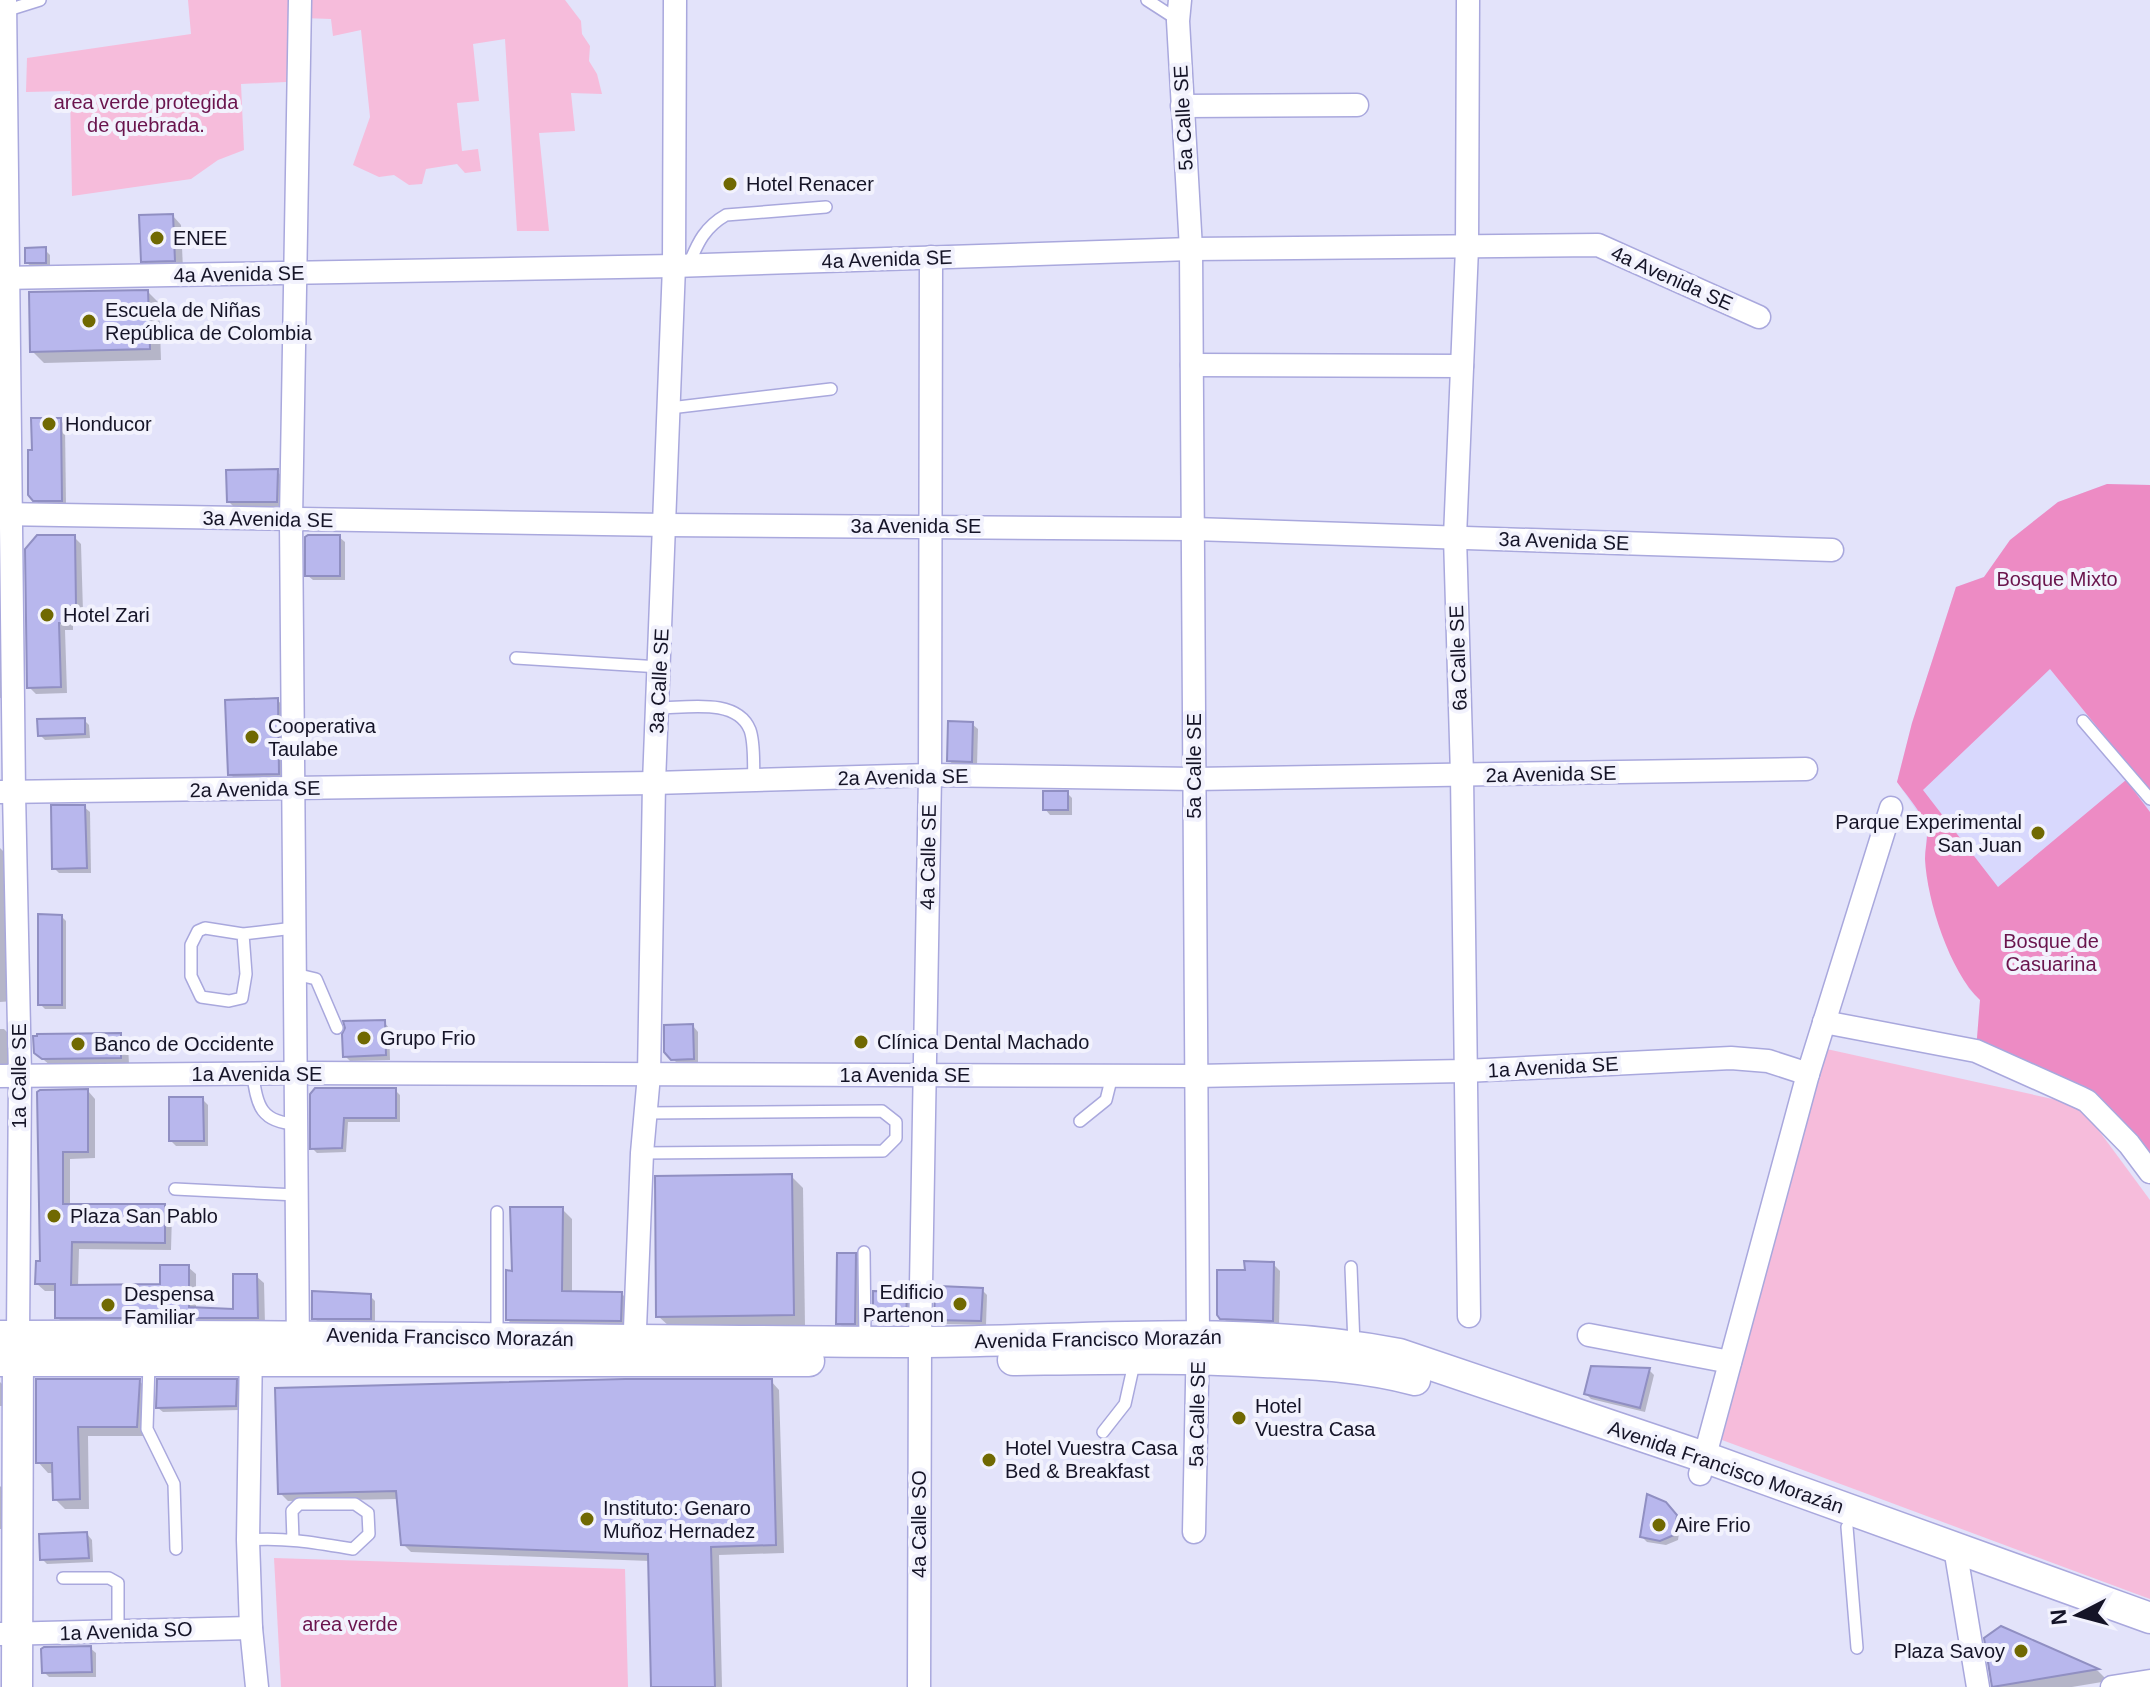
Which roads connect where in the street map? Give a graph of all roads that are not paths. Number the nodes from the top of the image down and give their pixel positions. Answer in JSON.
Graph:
{"nodes":[{"id":1,"x":40,"y":0,"type":"edge"},
{"id":2,"x":675,"y":0,"type":"edge"},
{"id":3,"x":1147,"y":0,"type":"edge"},
{"id":4,"x":1468,"y":0,"type":"edge"},
{"id":5,"x":5,"y":6,"type":"edge"},
{"id":6,"x":300,"y":8,"type":"edge"},
{"id":7,"x":1179,"y":10,"type":"edge"},
{"id":8,"x":1357,"y":105,"type":"dead end"},
{"id":9,"x":1182,"y":106,"type":"junction"},
{"id":10,"x":826,"y":207,"type":"dead end"},
{"id":11,"x":1467,"y":248,"type":"junction"},
{"id":12,"x":1191,"y":249,"type":"junction"},
{"id":13,"x":931,"y":257,"type":"junction"},
{"id":14,"x":681,"y":265,"type":"junction"},
{"id":15,"x":294,"y":273,"type":"junction"},
{"id":16,"x":4,"y":278,"type":"edge"},
{"id":17,"x":1759,"y":317,"type":"dead end"},
{"id":18,"x":1192,"y":365,"type":"junction"},
{"id":19,"x":1462,"y":366,"type":"junction"},
{"id":20,"x":831,"y":389,"type":"dead end"},
{"id":21,"x":670,"y":408,"type":"junction"},
{"id":22,"x":6,"y":514,"type":"edge"},
{"id":23,"x":291,"y":520,"type":"junction"},
{"id":24,"x":666,"y":525,"type":"junction"},
{"id":25,"x":930,"y":526,"type":"junction"},
{"id":26,"x":1193,"y":529,"type":"junction"},
{"id":27,"x":1455,"y":537,"type":"junction"},
{"id":28,"x":1832,"y":550,"type":"dead end"},
{"id":29,"x":516,"y":658,"type":"dead end"},
{"id":30,"x":660,"y":667,"type":"junction"},
{"id":31,"x":658,"y":708,"type":"junction"},
{"id":32,"x":2083,"y":721,"type":"dead end"},
{"id":33,"x":1806,"y":769,"type":"dead end"},
{"id":34,"x":930,"y":775,"type":"junction"},
{"id":35,"x":1462,"y":775,"type":"junction"},
{"id":36,"x":1194,"y":779,"type":"junction"},
{"id":37,"x":754,"y":780,"type":"junction"},
{"id":38,"x":654,"y":783,"type":"junction"},
{"id":39,"x":292,"y":789,"type":"junction"},
{"id":40,"x":7,"y":792,"type":"edge"},
{"id":41,"x":2150,"y":799,"type":"edge"},
{"id":42,"x":1891,"y":808,"type":"dead end"},
{"id":43,"x":294,"y":928,"type":"junction"},
{"id":44,"x":243,"y":934,"type":"junction"},
{"id":45,"x":295,"y":974,"type":"junction"},
{"id":46,"x":1824,"y":1022,"type":"junction"},
{"id":47,"x":337,"y":1028,"type":"dead end"},
{"id":48,"x":1465,"y":1071,"type":"junction"},
{"id":49,"x":296,"y":1073,"type":"junction"},
{"id":50,"x":253,"y":1074,"type":"junction"},
{"id":51,"x":925,"y":1074,"type":"junction"},
{"id":52,"x":1808,"y":1074,"type":"junction"},
{"id":53,"x":649,"y":1075,"type":"junction"},
{"id":54,"x":10,"y":1076,"type":"edge"},
{"id":55,"x":1112,"y":1076,"type":"junction"},
{"id":56,"x":1196,"y":1076,"type":"junction"},
{"id":57,"x":647,"y":1113,"type":"junction"},
{"id":58,"x":1080,"y":1121,"type":"dead end"},
{"id":59,"x":297,"y":1124,"type":"junction"},
{"id":60,"x":642,"y":1153,"type":"junction"},
{"id":61,"x":2150,"y":1172,"type":"edge"},
{"id":62,"x":175,"y":1189,"type":"dead end"},
{"id":63,"x":298,"y":1195,"type":"junction"},
{"id":64,"x":497,"y":1212,"type":"dead end"},
{"id":65,"x":864,"y":1252,"type":"dead end"},
{"id":66,"x":1351,"y":1267,"type":"dead end"},
{"id":67,"x":1469,"y":1316,"type":"dead end"},
{"id":68,"x":1589,"y":1335,"type":"dead end"},
{"id":69,"x":497,"y":1337,"type":"junction"},
{"id":70,"x":865,"y":1341,"type":"junction"},
{"id":71,"x":1354,"y":1345,"type":"junction"},
{"id":72,"x":1198,"y":1346,"type":"junction"},
{"id":73,"x":298,"y":1347,"type":"junction"},
{"id":74,"x":9,"y":1348,"type":"edge"},
{"id":75,"x":251,"y":1348,"type":"junction"},
{"id":76,"x":634,"y":1350,"type":"junction"},
{"id":77,"x":920,"y":1351,"type":"junction"},
{"id":78,"x":1135,"y":1359,"type":"junction"},
{"id":79,"x":149,"y":1360,"type":"junction"},
{"id":80,"x":1730,"y":1362,"type":"junction"},
{"id":81,"x":1483,"y":1390,"type":"junction"},
{"id":82,"x":1103,"y":1432,"type":"dead end"},
{"id":83,"x":1702,"y":1465,"type":"junction"},
{"id":84,"x":1847,"y":1527,"type":"junction"},
{"id":85,"x":1194,"y":1532,"type":"dead end"},
{"id":86,"x":248,"y":1540,"type":"junction"},
{"id":87,"x":293,"y":1540,"type":"junction"},
{"id":88,"x":176,"y":1549,"type":"dead end"},
{"id":89,"x":1956,"y":1557,"type":"junction"},
{"id":90,"x":63,"y":1578,"type":"dead end"},
{"id":91,"x":2150,"y":1618,"type":"edge"},
{"id":92,"x":251,"y":1628,"type":"junction"},
{"id":93,"x":118,"y":1631,"type":"junction"},
{"id":94,"x":8,"y":1634,"type":"edge"},
{"id":95,"x":2150,"y":1636,"type":"edge"},
{"id":96,"x":1857,"y":1648,"type":"dead end"},
{"id":97,"x":2150,"y":1681,"type":"edge"},
{"id":98,"x":17,"y":1687,"type":"edge"},
{"id":99,"x":257,"y":1687,"type":"edge"},
{"id":100,"x":919,"y":1687,"type":"edge"},
{"id":101,"x":1978,"y":1687,"type":"edge"},
{"id":102,"x":2112,"y":1687,"type":"edge"}],
"edges":[{"from":1,"to":5,"type":"lane"},
{"from":2,"to":14,"type":"street","name":"3a Calle SE"},
{"from":3,"to":7,"type":"lane"},
{"from":4,"to":11,"type":"street","name":"6a Calle SE"},
{"from":5,"to":16,"type":"street","name":"1a Calle SE"},
{"from":6,"to":15,"type":"street"},
{"from":7,"to":9,"type":"street","name":"5a Calle SE"},
{"from":8,"to":9,"type":"street"},
{"from":9,"to":12,"type":"street","name":"5a Calle SE"},
{"from":10,"to":14,"type":"lane"},
{"from":11,"to":12,"type":"street","name":"4a Avenida SE"},
{"from":11,"to":17,"type":"street","name":"4a Avenida SE"},
{"from":11,"to":19,"type":"street","name":"6a Calle SE"},
{"from":12,"to":13,"type":"street","name":"4a Avenida SE"},
{"from":12,"to":18,"type":"street","name":"5a Calle SE"},
{"from":13,"to":14,"type":"street","name":"4a Avenida SE"},
{"from":13,"to":25,"type":"street","name":"4a Calle SE"},
{"from":14,"to":15,"type":"street","name":"4a Avenida SE"},
{"from":14,"to":21,"type":"street","name":"3a Calle SE"},
{"from":15,"to":16,"type":"street","name":"4a Avenida SE"},
{"from":15,"to":23,"type":"street"},
{"from":16,"to":22,"type":"street","name":"1a Calle SE"},
{"from":18,"to":19,"type":"street"},
{"from":18,"to":26,"type":"street","name":"5a Calle SE"},
{"from":19,"to":27,"type":"street","name":"6a Calle SE"},
{"from":20,"to":21,"type":"lane"},
{"from":21,"to":24,"type":"street","name":"3a Calle SE"},
{"from":22,"to":23,"type":"street","name":"3a Avenida SE"},
{"from":22,"to":40,"type":"street","name":"1a Calle SE"},
{"from":23,"to":24,"type":"street","name":"3a Avenida SE"},
{"from":23,"to":39,"type":"street"},
{"from":24,"to":25,"type":"street","name":"3a Avenida SE"},
{"from":24,"to":30,"type":"street","name":"3a Calle SE"},
{"from":25,"to":26,"type":"street","name":"3a Avenida SE"},
{"from":25,"to":34,"type":"street","name":"4a Calle SE"},
{"from":26,"to":27,"type":"street","name":"3a Avenida SE"},
{"from":26,"to":36,"type":"street","name":"5a Calle SE"},
{"from":27,"to":28,"type":"street","name":"3a Avenida SE"},
{"from":27,"to":35,"type":"street","name":"6a Calle SE"},
{"from":29,"to":30,"type":"lane"},
{"from":30,"to":31,"type":"street","name":"3a Calle SE"},
{"from":31,"to":37,"type":"lane"},
{"from":31,"to":38,"type":"street","name":"3a Calle SE"},
{"from":32,"to":41,"type":"lane"},
{"from":33,"to":35,"type":"street","name":"2a Avenida SE"},
{"from":34,"to":36,"type":"street","name":"2a Avenida SE"},
{"from":34,"to":37,"type":"street","name":"2a Avenida SE"},
{"from":34,"to":51,"type":"street","name":"4a Calle SE"},
{"from":35,"to":36,"type":"street","name":"2a Avenida SE"},
{"from":35,"to":48,"type":"street","name":"6a Calle SE"},
{"from":36,"to":56,"type":"street","name":"5a Calle SE"},
{"from":37,"to":38,"type":"street","name":"2a Avenida SE"},
{"from":38,"to":39,"type":"street","name":"2a Avenida SE"},
{"from":38,"to":53,"type":"street","name":"3a Calle SE"},
{"from":39,"to":40,"type":"street","name":"2a Avenida SE"},
{"from":39,"to":43,"type":"street"},
{"from":40,"to":54,"type":"street","name":"1a Calle SE"},
{"from":42,"to":46,"type":"street"},
{"from":43,"to":44,"type":"lane"},
{"from":43,"to":45,"type":"street"},
{"from":44,"to":44,"type":"lane"},
{"from":45,"to":47,"type":"lane"},
{"from":45,"to":49,"type":"street"},
{"from":46,"to":52,"type":"street"},
{"from":46,"to":61,"type":"street"},
{"from":48,"to":52,"type":"street","name":"1a Avenida SE"},
{"from":48,"to":56,"type":"street","name":"1a Avenida SE"},
{"from":48,"to":67,"type":"street","name":"6a Calle SE"},
{"from":49,"to":50,"type":"street","name":"1a Avenida SE"},
{"from":49,"to":53,"type":"street","name":"1a Avenida SE"},
{"from":49,"to":59,"type":"street"},
{"from":50,"to":54,"type":"street","name":"1a Avenida SE"},
{"from":50,"to":59,"type":"lane"},
{"from":51,"to":53,"type":"street","name":"1a Avenida SE"},
{"from":51,"to":55,"type":"street","name":"1a Avenida SE"},
{"from":51,"to":77,"type":"street","name":"4a Calle SE"},
{"from":52,"to":80,"type":"street"},
{"from":53,"to":57,"type":"street","name":"3a Calle SE"},
{"from":54,"to":74,"type":"street","name":"1a Calle SE"},
{"from":55,"to":56,"type":"street","name":"1a Avenida SE"},
{"from":55,"to":58,"type":"lane"},
{"from":56,"to":72,"type":"street","name":"5a Calle SE"},
{"from":57,"to":60,"type":"street","name":"3a Calle SE"},
{"from":57,"to":60,"type":"lane"},
{"from":59,"to":63,"type":"street"},
{"from":60,"to":76,"type":"street","name":"3a Calle SE"},
{"from":62,"to":63,"type":"lane"},
{"from":63,"to":73,"type":"street"},
{"from":64,"to":69,"type":"lane"},
{"from":65,"to":70,"type":"lane"},
{"from":66,"to":71,"type":"lane"},
{"from":68,"to":80,"type":"street"},
{"from":69,"to":73,"type":"main road","name":"Avenida Francisco Morazán"},
{"from":69,"to":76,"type":"main road","name":"Avenida Francisco Morazán"},
{"from":70,"to":76,"type":"main road","name":"Avenida Francisco Morazán"},
{"from":70,"to":77,"type":"main road","name":"Avenida Francisco Morazán"},
{"from":71,"to":72,"type":"main road","name":"Avenida Francisco Morazán"},
{"from":71,"to":81,"type":"main road","name":"Avenida Francisco Morazán"},
{"from":72,"to":77,"type":"main road","name":"Avenida Francisco Morazán"},
{"from":72,"to":78,"type":"main road","name":"Avenida Francisco Morazán"},
{"from":72,"to":81,"type":"main road","name":"Avenida Francisco Morazán"},
{"from":72,"to":85,"type":"street","name":"5a Calle SE"},
{"from":73,"to":75,"type":"main road","name":"Avenida Francisco Morazán"},
{"from":73,"to":76,"type":"main road","name":"Avenida Francisco Morazán"},
{"from":74,"to":75,"type":"main road","name":"Avenida Francisco Morazán"},
{"from":74,"to":79,"type":"main road","name":"Avenida Francisco Morazán"},
{"from":74,"to":94,"type":"main road"},
{"from":75,"to":79,"type":"main road","name":"Avenida Francisco Morazán"},
{"from":75,"to":86,"type":"street"},
{"from":76,"to":77,"type":"main road","name":"Avenida Francisco Morazán"},
{"from":77,"to":78,"type":"main road","name":"Avenida Francisco Morazán"},
{"from":77,"to":100,"type":"street","name":"4a Calle SO"},
{"from":78,"to":82,"type":"lane"},
{"from":79,"to":88,"type":"lane"},
{"from":80,"to":83,"type":"street"},
{"from":81,"to":83,"type":"main road","name":"Avenida Francisco Morazán"},
{"from":83,"to":84,"type":"main road","name":"Avenida Francisco Morazán"},
{"from":83,"to":89,"type":"main road","name":"Avenida Francisco Morazán"},
{"from":84,"to":89,"type":"main road","name":"Avenida Francisco Morazán"},
{"from":84,"to":96,"type":"lane"},
{"from":86,"to":87,"type":"lane"},
{"from":86,"to":92,"type":"street"},
{"from":87,"to":87,"type":"lane"},
{"from":89,"to":91,"type":"main road","name":"Avenida Francisco Morazán"},
{"from":89,"to":95,"type":"main road","name":"Avenida Francisco Morazán"},
{"from":89,"to":101,"type":"street"},
{"from":90,"to":93,"type":"lane"},
{"from":92,"to":93,"type":"street","name":"1a Avenida SO"},
{"from":92,"to":99,"type":"street"},
{"from":93,"to":94,"type":"street","name":"1a Avenida SO"},
{"from":94,"to":98,"type":"main road"},
{"from":97,"to":102,"type":"street"}]}
